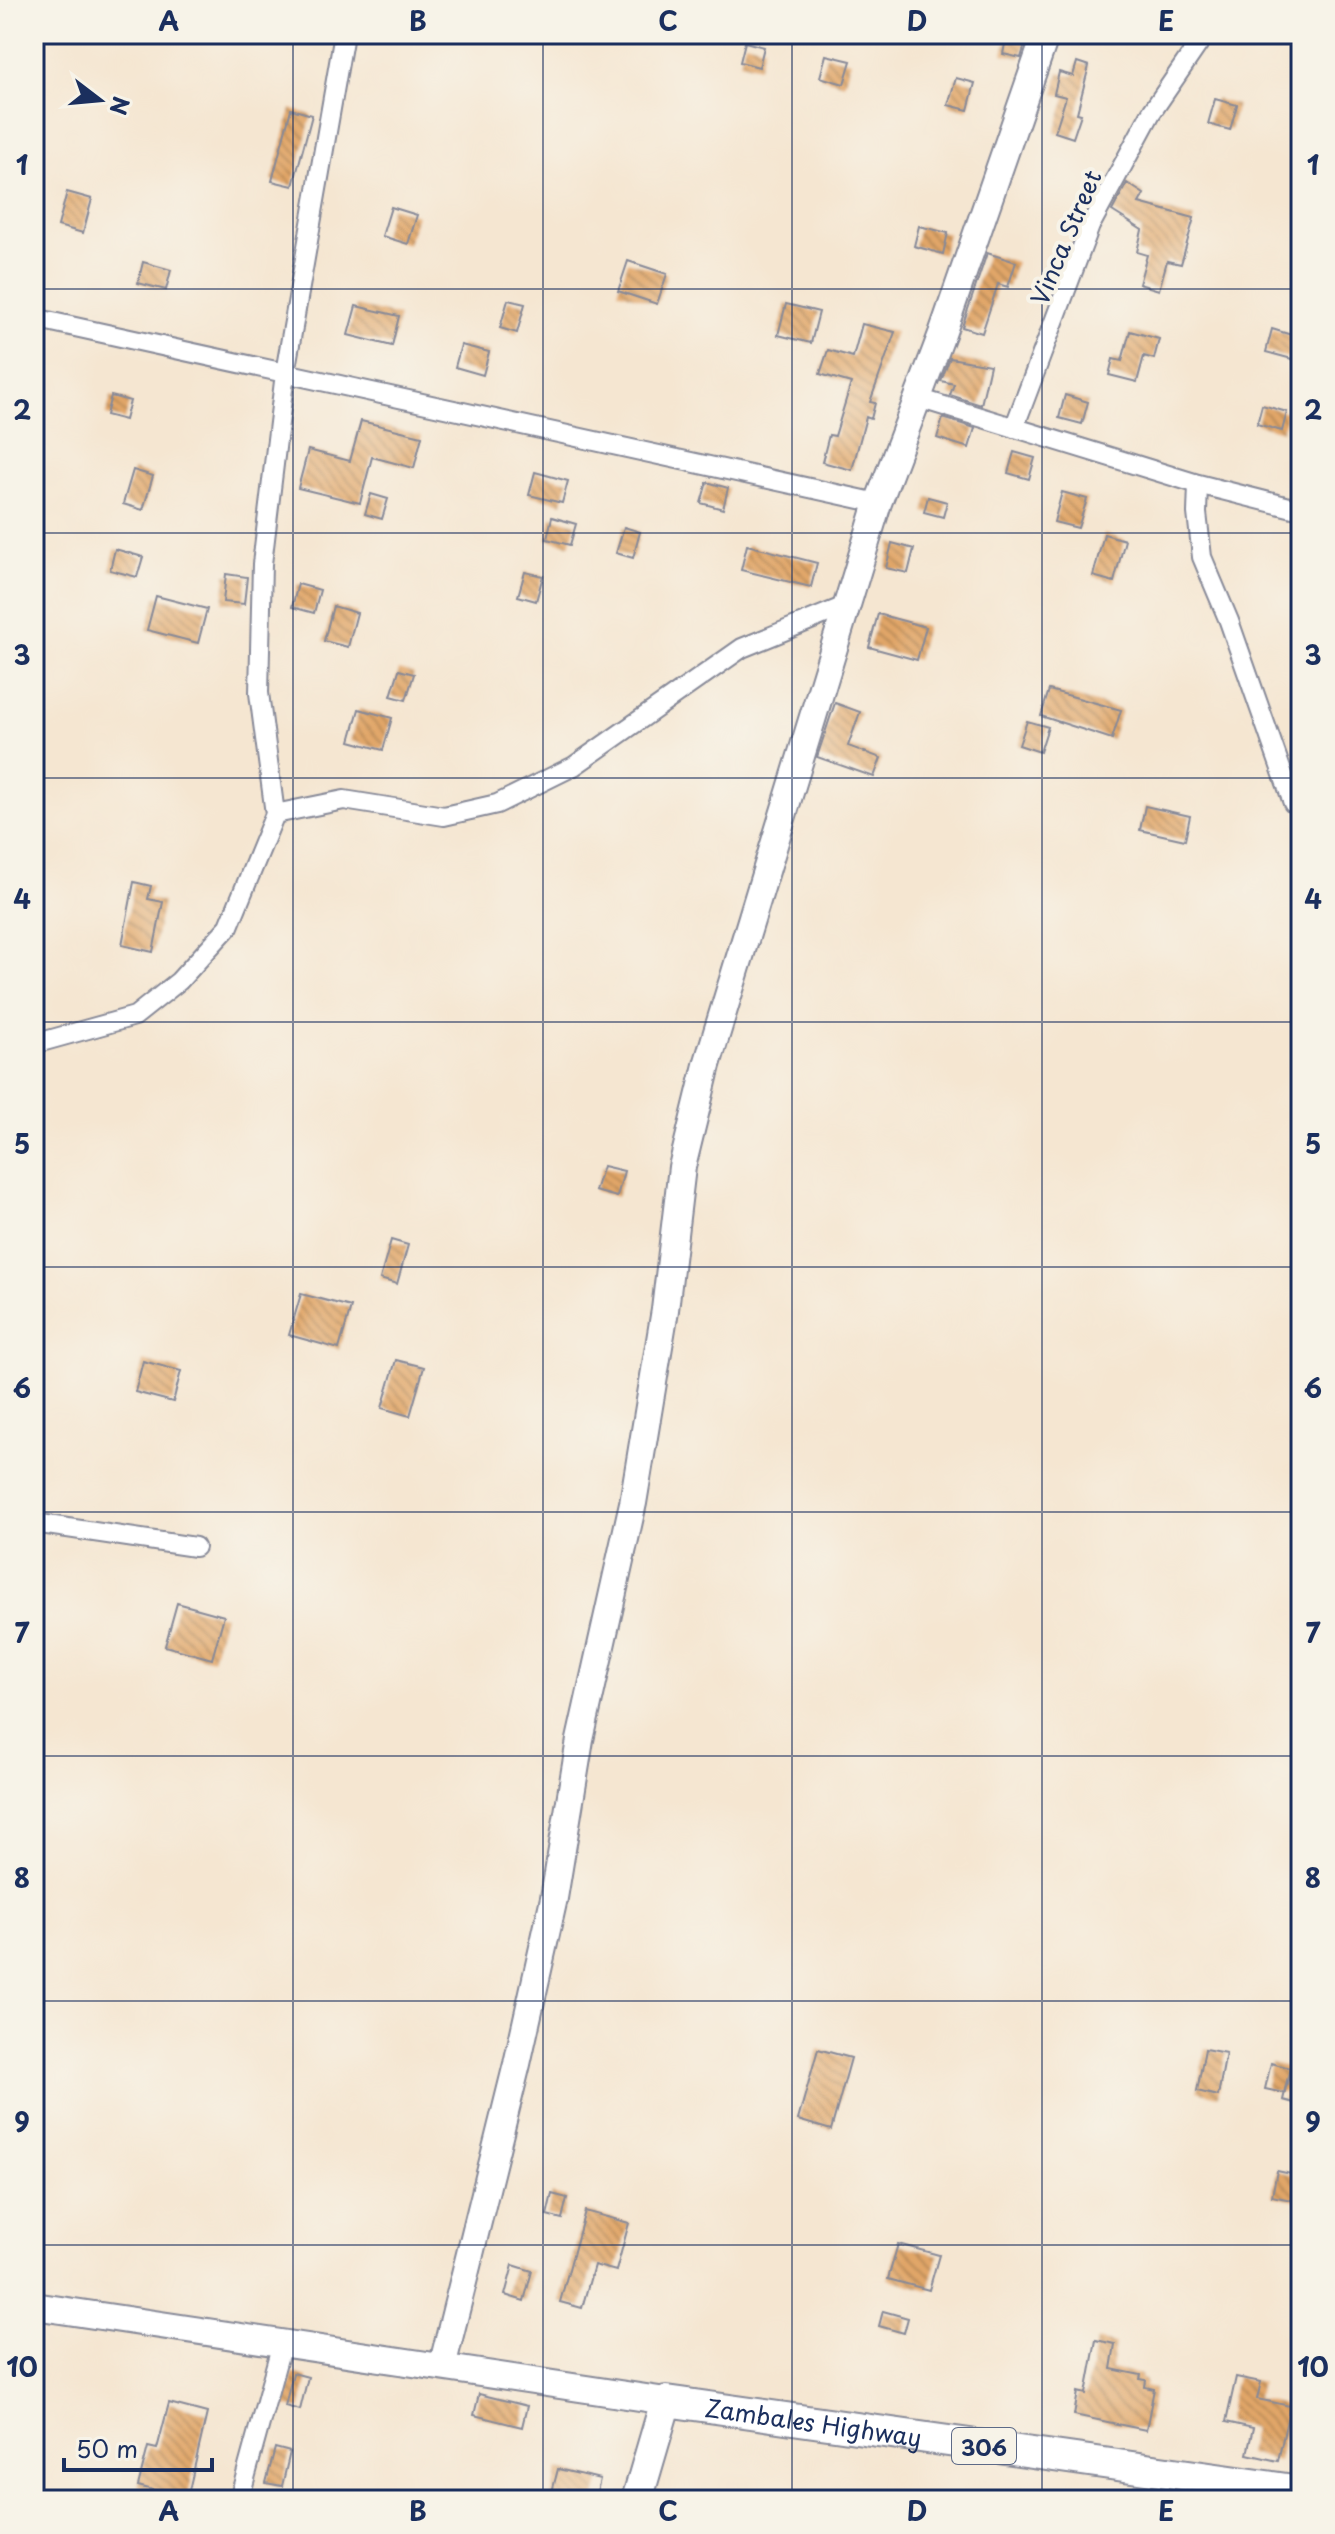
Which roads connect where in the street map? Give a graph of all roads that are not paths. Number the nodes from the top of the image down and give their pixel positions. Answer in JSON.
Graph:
{"nodes":[{"id":1,"x":344,"y":34,"type":"edge"},
{"id":2,"x":1046,"y":34,"type":"edge"},
{"id":3,"x":1205,"y":34,"type":"edge"},
{"id":4,"x":34,"y":318,"type":"edge"},
{"id":5,"x":285,"y":373,"type":"junction"},
{"id":6,"x":918,"y":398,"type":"junction"},
{"id":7,"x":1014,"y":428,"type":"junction"},
{"id":8,"x":1198,"y":484,"type":"junction"},
{"id":9,"x":878,"y":503,"type":"junction"},
{"id":10,"x":1301,"y":510,"type":"edge"},
{"id":11,"x":845,"y":606,"type":"junction"},
{"id":12,"x":1293,"y":803,"type":"dead end"},
{"id":13,"x":275,"y":814,"type":"junction"},
{"id":14,"x":34,"y":1044,"type":"edge"},
{"id":15,"x":34,"y":1523,"type":"edge"},
{"id":16,"x":195,"y":1547,"type":"dead end"},
{"id":17,"x":34,"y":2306,"type":"edge"},
{"id":18,"x":282,"y":2343,"type":"junction"},
{"id":19,"x":442,"y":2367,"type":"junction"},
{"id":20,"x":666,"y":2401,"type":"junction"},
{"id":21,"x":1301,"y":2491,"type":"edge"},
{"id":22,"x":239,"y":2500,"type":"edge"},
{"id":23,"x":637,"y":2500,"type":"edge"}],
"edges":[{"from":1,"to":5,"type":"street"},
{"from":2,"to":6,"type":"street"},
{"from":3,"to":7,"type":"street","name":"Vinca Street"},
{"from":4,"to":5,"type":"street"},
{"from":5,"to":9,"type":"street"},
{"from":5,"to":13,"type":"street"},
{"from":6,"to":7,"type":"street"},
{"from":6,"to":9,"type":"street"},
{"from":7,"to":8,"type":"street"},
{"from":8,"to":10,"type":"street"},
{"from":8,"to":12,"type":"street"},
{"from":9,"to":11,"type":"street"},
{"from":11,"to":13,"type":"street"},
{"from":11,"to":19,"type":"street"},
{"from":13,"to":14,"type":"street"},
{"from":15,"to":16,"type":"street"},
{"from":17,"to":18,"type":"street"},
{"from":18,"to":19,"type":"street"},
{"from":18,"to":22,"type":"street"},
{"from":19,"to":20,"type":"street"},
{"from":20,"to":21,"type":"main road","name":"Zambales Highway","number":"306"},
{"from":20,"to":23,"type":"main road"}]}
